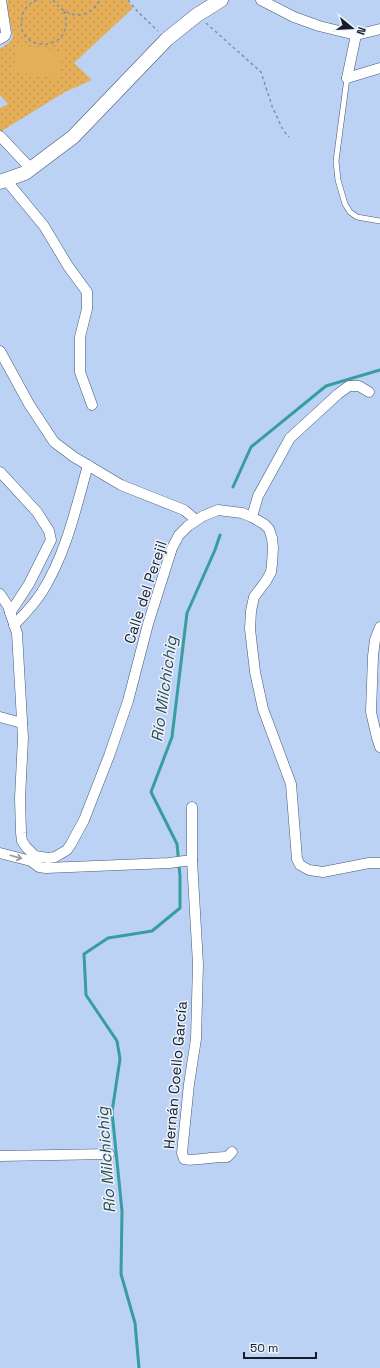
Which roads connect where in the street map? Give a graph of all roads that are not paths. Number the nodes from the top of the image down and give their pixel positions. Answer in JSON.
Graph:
{"nodes":[{"id":1,"x":1,"y":0,"type":"edge"},
{"id":2,"x":221,"y":0,"type":"edge"},
{"id":3,"x":260,"y":0,"type":"edge"},
{"id":4,"x":380,"y":29,"type":"edge"},
{"id":5,"x":356,"y":35,"type":"junction"},
{"id":6,"x":0,"y":39,"type":"edge"},
{"id":7,"x":380,"y":68,"type":"edge"},
{"id":8,"x":347,"y":78,"type":"junction"},
{"id":9,"x":0,"y":136,"type":"edge"},
{"id":10,"x":31,"y":169,"type":"junction"},
{"id":11,"x":3,"y":181,"type":"edge"},
{"id":12,"x":380,"y":221,"type":"edge"},
{"id":13,"x":0,"y":351,"type":"edge"},
{"id":14,"x":369,"y":392,"type":"dead end"},
{"id":15,"x":92,"y":405,"type":"dead end"},
{"id":16,"x":88,"y":465,"type":"junction"},
{"id":17,"x":0,"y":472,"type":"edge"},
{"id":18,"x":252,"y":517,"type":"junction"},
{"id":19,"x":196,"y":520,"type":"junction"},
{"id":20,"x":0,"y":594,"type":"edge"},
{"id":21,"x":10,"y":613,"type":"junction"},
{"id":22,"x":14,"y":625,"type":"junction"},
{"id":23,"x":380,"y":627,"type":"edge"},
{"id":24,"x":0,"y":717,"type":"edge"},
{"id":25,"x":22,"y":723,"type":"junction"},
{"id":26,"x":380,"y":747,"type":"edge"},
{"id":27,"x":192,"y":807,"type":"dead end"},
{"id":28,"x":0,"y":852,"type":"edge"},
{"id":29,"x":33,"y":859,"type":"junction"},
{"id":30,"x":188,"y":860,"type":"junction"},
{"id":31,"x":380,"y":863,"type":"edge"},
{"id":32,"x":109,"y":1154,"type":"dead end"},
{"id":33,"x":230,"y":1154,"type":"dead end"},
{"id":34,"x":0,"y":1156,"type":"edge"}],
"edges":[{"from":1,"to":6,"type":"street"},
{"from":2,"to":10,"type":"street"},
{"from":3,"to":5,"type":"street"},
{"from":4,"to":5,"type":"street"},
{"from":5,"to":8,"type":"street"},
{"from":7,"to":8,"type":"street"},
{"from":8,"to":12,"type":"lane"},
{"from":9,"to":10,"type":"street"},
{"from":10,"to":11,"type":"street"},
{"from":11,"to":15,"type":"street"},
{"from":13,"to":16,"type":"street"},
{"from":14,"to":18,"type":"street"},
{"from":16,"to":19,"type":"street"},
{"from":16,"to":22,"type":"street"},
{"from":17,"to":21,"type":"street"},
{"from":18,"to":19,"type":"street","name":"Calle del Perejil"},
{"from":18,"to":31,"type":"street","name":"Calle del Perejil"},
{"from":19,"to":29,"type":"street","name":"Calle del Perejil"},
{"from":20,"to":21,"type":"street"},
{"from":21,"to":22,"type":"street"},
{"from":22,"to":25,"type":"street"},
{"from":23,"to":26,"type":"street"},
{"from":24,"to":25,"type":"street"},
{"from":25,"to":29,"type":"street"},
{"from":27,"to":30,"type":"street","name":"Hernán Coello García"},
{"from":28,"to":29,"type":"street","one_way":true},
{"from":29,"to":30,"type":"street"},
{"from":30,"to":33,"type":"street","name":"Hernán Coello García"},
{"from":32,"to":34,"type":"street"}]}
